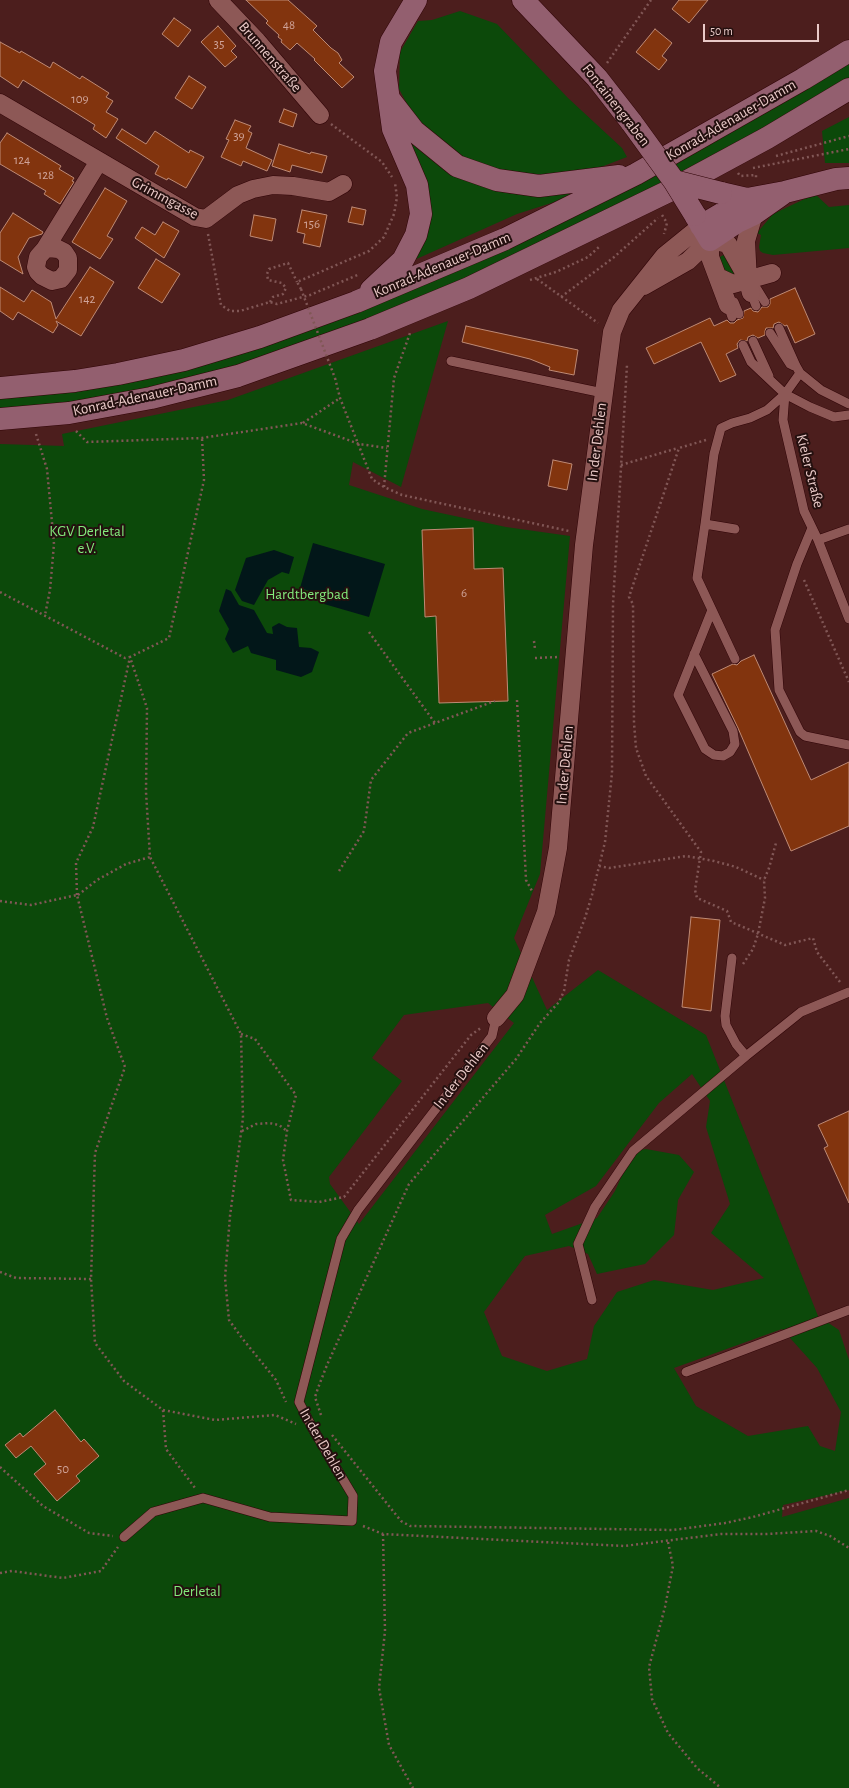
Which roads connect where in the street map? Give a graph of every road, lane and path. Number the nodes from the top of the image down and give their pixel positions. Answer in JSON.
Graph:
{"nodes":[{"id":1,"x":218,"y":0,"type":"edge"},
{"id":2,"x":523,"y":0,"type":"edge"},
{"id":3,"x":651,"y":0,"type":"edge"},
{"id":4,"x":418,"y":4,"type":"edge"},
{"id":5,"x":617,"y":46,"type":"dead end"},
{"id":6,"x":849,"y":51,"type":"edge"},
{"id":7,"x":849,"y":89,"type":"edge"},
{"id":8,"x":389,"y":98,"type":"junction"},
{"id":9,"x":0,"y":103,"type":"edge"},
{"id":10,"x":320,"y":116,"type":"joint"},
{"id":11,"x":99,"y":161,"type":"junction"},
{"id":12,"x":737,"y":171,"type":"dead end"},
{"id":13,"x":636,"y":174,"type":"junction"},
{"id":14,"x":849,"y":178,"type":"edge"},
{"id":15,"x":674,"y":181,"type":"junction"},
{"id":16,"x":343,"y":184,"type":"dead end"},
{"id":17,"x":410,"y":193,"type":"junction"},
{"id":18,"x":397,"y":197,"type":"junction"},
{"id":19,"x":753,"y":198,"type":"junction"},
{"id":20,"x":662,"y":215,"type":"dead end"},
{"id":21,"x":206,"y":219,"type":"junction"},
{"id":22,"x":702,"y":227,"type":"junction"},
{"id":23,"x":659,"y":240,"type":"dead end"},
{"id":24,"x":45,"y":249,"type":"dead end"},
{"id":25,"x":361,"y":273,"type":"dead end"},
{"id":26,"x":772,"y":273,"type":"dead end"},
{"id":27,"x":718,"y":277,"type":"junction"},
{"id":28,"x":537,"y":279,"type":"dead end"},
{"id":29,"x":297,"y":282,"type":"junction"},
{"id":30,"x":756,"y":294,"type":"junction"},
{"id":31,"x":270,"y":302,"type":"junction"},
{"id":32,"x":356,"y":302,"type":"junction"},
{"id":33,"x":733,"y":309,"type":"dead end"},
{"id":34,"x":779,"y":328,"type":"dead end"},
{"id":35,"x":411,"y":329,"type":"dead end"},
{"id":36,"x":612,"y":332,"type":"junction"},
{"id":37,"x":770,"y":333,"type":"dead end"},
{"id":38,"x":753,"y":341,"type":"dead end"},
{"id":39,"x":743,"y":345,"type":"dead end"},
{"id":40,"x":451,"y":361,"type":"dead end"},
{"id":41,"x":627,"y":365,"type":"dead end"},
{"id":42,"x":798,"y":369,"type":"junction"},
{"id":43,"x":772,"y":383,"type":"junction"},
{"id":44,"x":0,"y":388,"type":"edge"},
{"id":45,"x":603,"y":393,"type":"junction"},
{"id":46,"x":785,"y":394,"type":"junction"},
{"id":47,"x":340,"y":398,"type":"junction"},
{"id":48,"x":849,"y":404,"type":"edge"},
{"id":49,"x":849,"y":415,"type":"edge"},
{"id":50,"x":0,"y":419,"type":"edge"},
{"id":51,"x":302,"y":423,"type":"junction"},
{"id":52,"x":73,"y":428,"type":"dead end"},
{"id":53,"x":36,"y":433,"type":"dead end"},
{"id":54,"x":202,"y":438,"type":"junction"},
{"id":55,"x":717,"y":442,"type":"junction"},
{"id":56,"x":359,"y":444,"type":"junction"},
{"id":57,"x":387,"y":448,"type":"junction"},
{"id":58,"x":679,"y":448,"type":"junction"},
{"id":59,"x":621,"y":464,"type":"junction"},
{"id":60,"x":384,"y":488,"type":"junction"},
{"id":61,"x":705,"y":524,"type":"junction"},
{"id":62,"x":812,"y":528,"type":"junction"},
{"id":63,"x":849,"y":528,"type":"edge"},
{"id":64,"x":735,"y":529,"type":"dead end"},
{"id":65,"x":586,"y":535,"type":"junction"},
{"id":66,"x":818,"y":540,"type":"junction"},
{"id":67,"x":797,"y":564,"type":"junction"},
{"id":68,"x":0,"y":592,"type":"edge"},
{"id":69,"x":712,"y":610,"type":"junction"},
{"id":70,"x":45,"y":615,"type":"junction"},
{"id":71,"x":849,"y":619,"type":"edge"},
{"id":72,"x":369,"y":632,"type":"dead end"},
{"id":73,"x":534,"y":641,"type":"dead end"},
{"id":74,"x":535,"y":649,"type":"dead end"},
{"id":75,"x":694,"y":654,"type":"junction"},
{"id":76,"x":575,"y":656,"type":"junction"},
{"id":77,"x":130,"y":657,"type":"junction"},
{"id":78,"x":535,"y":658,"type":"dead end"},
{"id":79,"x":735,"y":659,"type":"dead end"},
{"id":80,"x":849,"y":682,"type":"edge"},
{"id":81,"x":517,"y":700,"type":"dead end"},
{"id":82,"x":495,"y":701,"type":"dead end"},
{"id":83,"x":435,"y":723,"type":"junction"},
{"id":84,"x":849,"y":745,"type":"edge"},
{"id":85,"x":776,"y":843,"type":"dead end"},
{"id":86,"x":150,"y":857,"type":"junction"},
{"id":87,"x":699,"y":857,"type":"junction"},
{"id":88,"x":599,"y":866,"type":"junction"},
{"id":89,"x":339,"y":871,"type":"dead end"},
{"id":90,"x":764,"y":880,"type":"junction"},
{"id":91,"x":77,"y":895,"type":"junction"},
{"id":92,"x":0,"y":901,"type":"edge"},
{"id":93,"x":546,"y":912,"type":"junction"},
{"id":94,"x":758,"y":934,"type":"junction"},
{"id":95,"x":732,"y":958,"type":"dead end"},
{"id":96,"x":730,"y":976,"type":"junction"},
{"id":97,"x":848,"y":992,"type":"edge"},
{"id":98,"x":496,"y":1018,"type":"junction"},
{"id":99,"x":241,"y":1034,"type":"junction"},
{"id":100,"x":746,"y":1056,"type":"junction"},
{"id":101,"x":287,"y":1131,"type":"junction"},
{"id":102,"x":242,"y":1132,"type":"junction"},
{"id":103,"x":0,"y":1272,"type":"edge"},
{"id":104,"x":91,"y":1279,"type":"junction"},
{"id":105,"x":592,"y":1300,"type":"dead end"},
{"id":106,"x":849,"y":1310,"type":"edge"},
{"id":107,"x":686,"y":1372,"type":"dead end"},
{"id":108,"x":290,"y":1409,"type":"dead end"},
{"id":109,"x":163,"y":1410,"type":"junction"},
{"id":110,"x":324,"y":1420,"type":"dead end"},
{"id":111,"x":314,"y":1431,"type":"junction"},
{"id":112,"x":330,"y":1432,"type":"dead end"},
{"id":113,"x":0,"y":1467,"type":"edge"},
{"id":114,"x":849,"y":1490,"type":"edge"},
{"id":115,"x":203,"y":1498,"type":"junction"},
{"id":116,"x":352,"y":1521,"type":"junction"},
{"id":117,"x":383,"y":1534,"type":"junction"},
{"id":118,"x":124,"y":1537,"type":"junction"},
{"id":119,"x":668,"y":1542,"type":"junction"},
{"id":120,"x":849,"y":1548,"type":"edge"},
{"id":121,"x":0,"y":1573,"type":"edge"},
{"id":122,"x":414,"y":1788,"type":"edge"},
{"id":123,"x":721,"y":1788,"type":"edge"}],
"edges":[{"from":1,"to":10,"type":"street","name":"Brunnenstraße"},
{"from":2,"to":15,"type":"main road","name":"Fontainengraben","bridge":true},
{"from":3,"to":5,"type":"path"},
{"from":4,"to":8,"type":"main road"},
{"from":6,"to":13,"type":"main road","name":"Konrad-Adenauer-Damm"},
{"from":7,"to":50,"type":"main road","name":"Konrad-Adenauer-Damm"},
{"from":8,"to":13,"type":"main road"},
{"from":8,"to":17,"type":"main road"},
{"from":9,"to":11,"type":"street","name":"Grimmgasse"},
{"from":10,"to":18,"type":"path"},
{"from":11,"to":21,"type":"street","name":"Grimmgasse"},
{"from":11,"to":24,"type":"street"},
{"from":12,"to":19,"type":"path"},
{"from":13,"to":32,"type":"main road","name":"Konrad-Adenauer-Damm"},
{"from":14,"to":19,"type":"main road"},
{"from":15,"to":19,"type":"main road","bridge":true},
{"from":15,"to":22,"type":"main road","name":"Fontainengraben","bridge":true},
{"from":16,"to":21,"type":"street","name":"Grimmgasse"},
{"from":17,"to":18,"type":"path"},
{"from":17,"to":18,"type":"path"},
{"from":17,"to":32,"type":"main road"},
{"from":18,"to":29,"type":"path"},
{"from":19,"to":22,"type":"main road"},
{"from":19,"to":30,"type":"street"},
{"from":20,"to":23,"type":"path"},
{"from":21,"to":31,"type":"path"},
{"from":22,"to":27,"type":"street","name":"Fontainengraben"},
{"from":22,"to":30,"type":"street"},
{"from":22,"to":36,"type":"street","name":"In der Dehlen"},
{"from":25,"to":31,"type":"path"},
{"from":26,"to":30,"type":"street"},
{"from":27,"to":30,"type":"street"},
{"from":27,"to":33,"type":"street","name":"Fontainengraben"},
{"from":28,"to":36,"type":"path"},
{"from":29,"to":31,"type":"path"},
{"from":29,"to":47,"type":"path","bridge":true},
{"from":32,"to":44,"type":"main road","name":"Konrad-Adenauer-Damm"},
{"from":34,"to":42,"type":"lane"},
{"from":35,"to":57,"type":"path"},
{"from":36,"to":45,"type":"street","name":"In der Dehlen"},
{"from":37,"to":42,"type":"lane"},
{"from":38,"to":43,"type":"lane"},
{"from":39,"to":43,"type":"lane"},
{"from":40,"to":45,"type":"lane"},
{"from":41,"to":59,"type":"path"},
{"from":42,"to":46,"type":"lane"},
{"from":42,"to":48,"type":"lane"},
{"from":43,"to":46,"type":"lane"},
{"from":45,"to":65,"type":"street","name":"In der Dehlen"},
{"from":46,"to":49,"type":"lane"},
{"from":46,"to":55,"type":"lane"},
{"from":46,"to":62,"type":"lane","name":"Kieler Straße"},
{"from":47,"to":51,"type":"path"},
{"from":47,"to":56,"type":"path"},
{"from":51,"to":54,"type":"path"},
{"from":51,"to":56,"type":"path"},
{"from":52,"to":54,"type":"path"},
{"from":53,"to":70,"type":"path"},
{"from":54,"to":77,"type":"path"},
{"from":55,"to":58,"type":"path"},
{"from":55,"to":61,"type":"lane"},
{"from":56,"to":57,"type":"path"},
{"from":56,"to":60,"type":"path"},
{"from":57,"to":60,"type":"path"},
{"from":58,"to":59,"type":"path"},
{"from":58,"to":87,"type":"path"},
{"from":59,"to":88,"type":"path"},
{"from":60,"to":65,"type":"path"},
{"from":61,"to":64,"type":"lane"},
{"from":61,"to":69,"type":"lane"},
{"from":62,"to":66,"type":"lane","name":"Kieler Straße"},
{"from":62,"to":67,"type":"lane"},
{"from":63,"to":66,"type":"lane"},
{"from":65,"to":76,"type":"street","name":"In der Dehlen"},
{"from":66,"to":71,"type":"lane","name":"Kieler Straße"},
{"from":67,"to":80,"type":"path"},
{"from":67,"to":84,"type":"lane"},
{"from":68,"to":70,"type":"path"},
{"from":69,"to":75,"type":"lane"},
{"from":69,"to":79,"type":"lane"},
{"from":70,"to":77,"type":"path"},
{"from":72,"to":83,"type":"path"},
{"from":73,"to":74,"type":"path"},
{"from":75,"to":75,"type":"lane"},
{"from":76,"to":78,"type":"path"},
{"from":76,"to":93,"type":"street","name":"In der Dehlen"},
{"from":77,"to":86,"type":"path"},
{"from":77,"to":91,"type":"path"},
{"from":81,"to":93,"type":"path"},
{"from":82,"to":83,"type":"path"},
{"from":83,"to":89,"type":"path"},
{"from":85,"to":90,"type":"path"},
{"from":86,"to":91,"type":"path"},
{"from":86,"to":99,"type":"path"},
{"from":87,"to":88,"type":"path"},
{"from":87,"to":90,"type":"path"},
{"from":87,"to":94,"type":"path"},
{"from":88,"to":110,"type":"path"},
{"from":90,"to":94,"type":"path"},
{"from":91,"to":92,"type":"path"},
{"from":91,"to":104,"type":"path"},
{"from":93,"to":98,"type":"street","name":"In der Dehlen"},
{"from":94,"to":96,"type":"path"},
{"from":94,"to":97,"type":"path"},
{"from":95,"to":96,"type":"lane"},
{"from":96,"to":100,"type":"lane"},
{"from":97,"to":100,"type":"lane"},
{"from":98,"to":101,"type":"path"},
{"from":98,"to":111,"type":"lane","name":"In der Dehlen"},
{"from":99,"to":101,"type":"path"},
{"from":99,"to":102,"type":"path"},
{"from":100,"to":105,"type":"lane"},
{"from":101,"to":102,"type":"path"},
{"from":102,"to":108,"type":"path"},
{"from":103,"to":104,"type":"path"},
{"from":104,"to":109,"type":"path"},
{"from":106,"to":107,"type":"lane"},
{"from":109,"to":111,"type":"path"},
{"from":109,"to":115,"type":"path"},
{"from":111,"to":116,"type":"lane","name":"In der Dehlen"},
{"from":112,"to":114,"type":"path"},
{"from":113,"to":118,"type":"path"},
{"from":115,"to":116,"type":"lane"},
{"from":115,"to":118,"type":"lane"},
{"from":116,"to":117,"type":"path"},
{"from":117,"to":119,"type":"path"},
{"from":117,"to":122,"type":"path"},
{"from":118,"to":121,"type":"path"},
{"from":119,"to":120,"type":"path"},
{"from":119,"to":123,"type":"path"}]}
